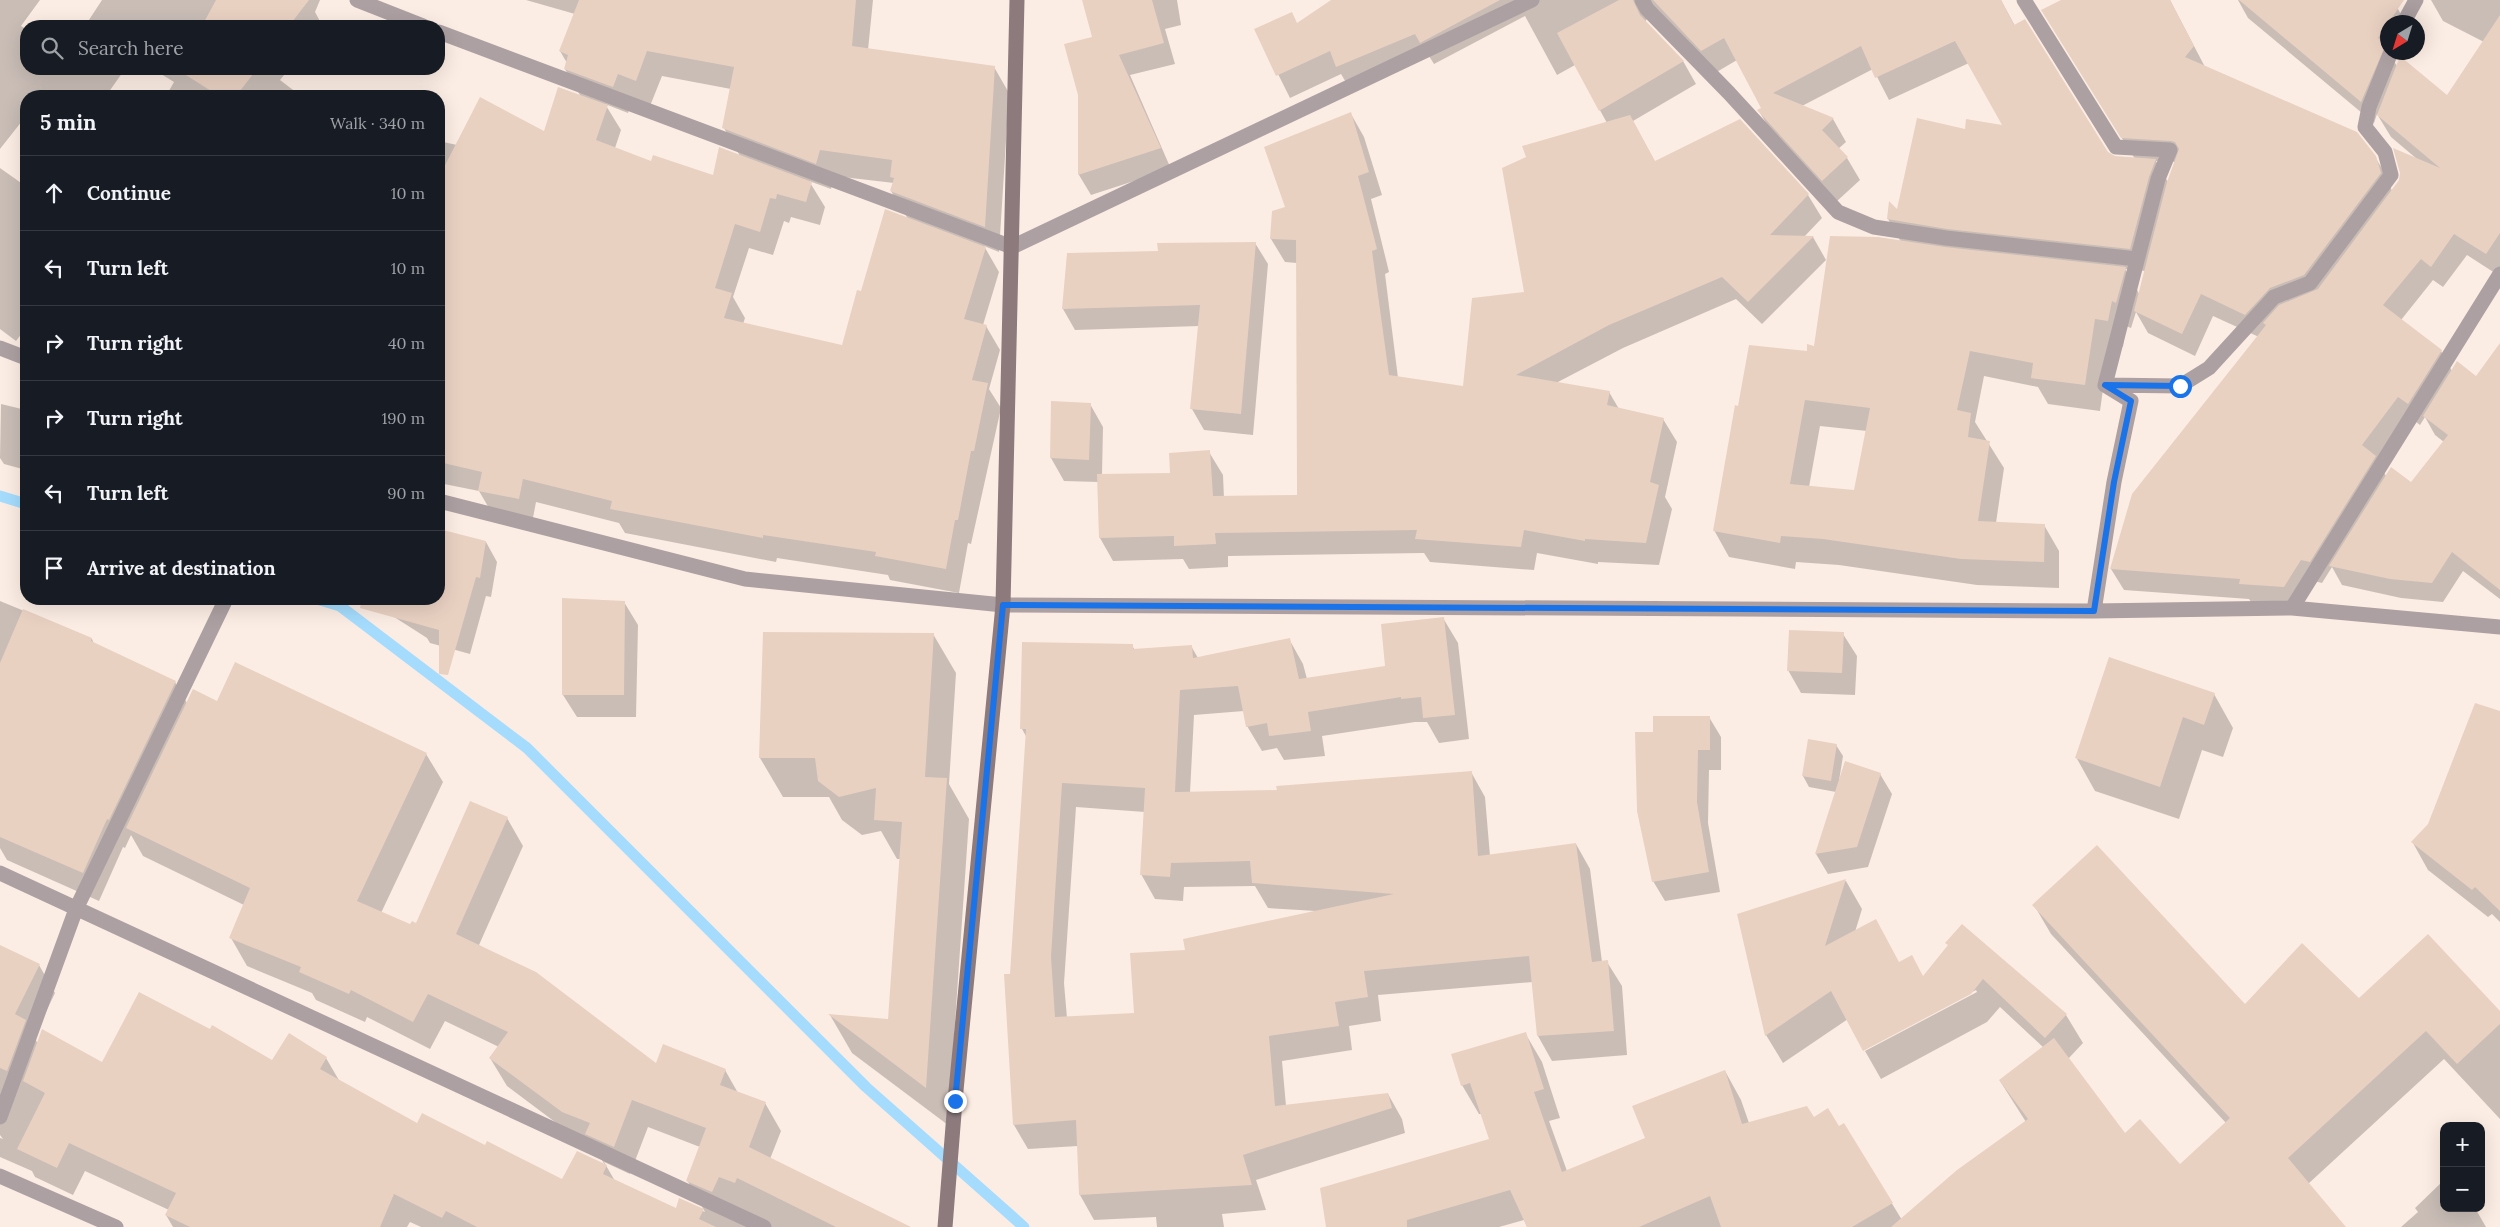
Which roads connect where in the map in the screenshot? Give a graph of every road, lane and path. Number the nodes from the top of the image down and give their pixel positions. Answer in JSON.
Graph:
{"nodes":[{"id":1,"x":357,"y":0,"type":"edge"},
{"id":2,"x":1016,"y":0,"type":"edge"},
{"id":3,"x":1532,"y":0,"type":"edge"},
{"id":4,"x":1642,"y":0,"type":"edge"},
{"id":5,"x":2024,"y":0,"type":"edge"},
{"id":6,"x":2416,"y":0,"type":"edge"},
{"id":7,"x":2408,"y":15,"type":"edge"},
{"id":8,"x":408,"y":20,"type":"edge"},
{"id":9,"x":445,"y":34,"type":"edge"},
{"id":10,"x":2388,"y":60,"type":"edge"},
{"id":11,"x":1012,"y":248,"type":"junction"},
{"id":12,"x":2137,"y":259,"type":"junction"},
{"id":13,"x":2500,"y":274,"type":"edge"},
{"id":14,"x":0,"y":348,"type":"edge"},
{"id":15,"x":20,"y":356,"type":"edge"},
{"id":16,"x":2105,"y":385,"type":"junction"},
{"id":17,"x":445,"y":503,"type":"edge"},
{"id":18,"x":223,"y":605,"type":"edge"},
{"id":19,"x":1003,"y":605,"type":"junction"},
{"id":20,"x":2292,"y":608,"type":"junction"},
{"id":21,"x":2094,"y":611,"type":"junction"},
{"id":22,"x":2500,"y":627,"type":"edge"},
{"id":23,"x":0,"y":873,"type":"edge"},
{"id":24,"x":76,"y":909,"type":"junction"},
{"id":25,"x":0,"y":1116,"type":"edge"},
{"id":26,"x":0,"y":1176,"type":"edge"},
{"id":27,"x":116,"y":1227,"type":"edge"},
{"id":28,"x":764,"y":1227,"type":"edge"},
{"id":29,"x":945,"y":1227,"type":"edge"}],
"edges":[{"from":1,"to":8,"type":"street"},
{"from":2,"to":11,"type":"street"},
{"from":3,"to":11,"type":"street"},
{"from":4,"to":12,"type":"street"},
{"from":5,"to":12,"type":"street"},
{"from":6,"to":7,"type":"street"},
{"from":9,"to":11,"type":"street"},
{"from":10,"to":16,"type":"street"},
{"from":11,"to":19,"type":"street"},
{"from":12,"to":16,"type":"street"},
{"from":13,"to":20,"type":"street"},
{"from":14,"to":15,"type":"street"},
{"from":16,"to":21,"type":"street"},
{"from":17,"to":19,"type":"street"},
{"from":18,"to":24,"type":"street"},
{"from":19,"to":21,"type":"street"},
{"from":19,"to":29,"type":"street"},
{"from":20,"to":21,"type":"street"},
{"from":20,"to":22,"type":"street"},
{"from":23,"to":24,"type":"street"},
{"from":24,"to":25,"type":"street"},
{"from":24,"to":28,"type":"street"},
{"from":26,"to":27,"type":"street"}]}
